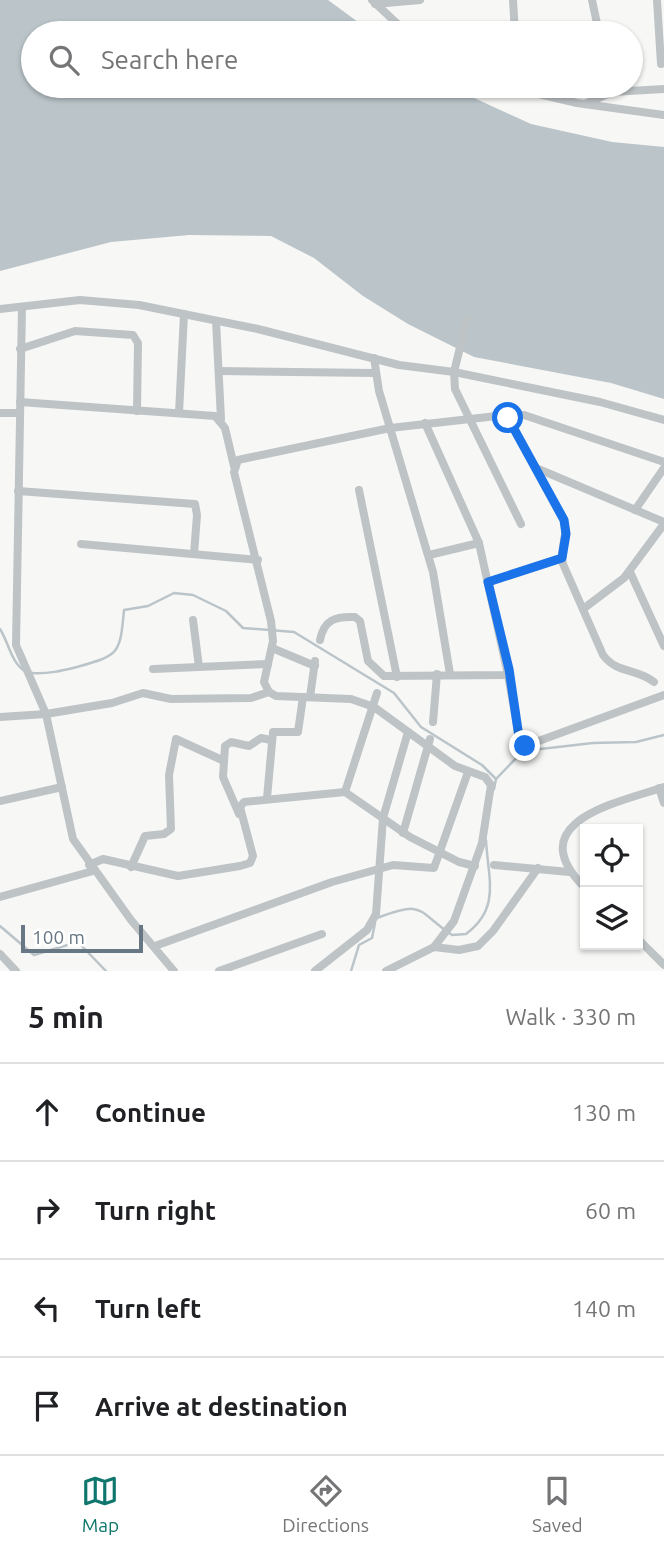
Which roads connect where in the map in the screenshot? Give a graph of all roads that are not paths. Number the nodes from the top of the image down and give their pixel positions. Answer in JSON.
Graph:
{"nodes":[{"id":1,"x":420,"y":0,"type":"edge"},
{"id":2,"x":513,"y":0,"type":"edge"},
{"id":3,"x":592,"y":0,"type":"edge"},
{"id":4,"x":657,"y":0,"type":"edge"},
{"id":5,"x":374,"y":2,"type":"edge"},
{"id":6,"x":394,"y":21,"type":"edge"},
{"id":7,"x":514,"y":21,"type":"edge"},
{"id":8,"x":596,"y":21,"type":"edge"},
{"id":9,"x":661,"y":64,"type":"dead end"},
{"id":10,"x":643,"y":89,"type":"edge"},
{"id":11,"x":664,"y":89,"type":"edge"},
{"id":12,"x":561,"y":98,"type":"edge"},
{"id":13,"x":595,"y":98,"type":"edge"},
{"id":14,"x":585,"y":104,"type":"junction"},
{"id":15,"x":664,"y":115,"type":"edge"},
{"id":16,"x":22,"y":307,"type":"junction"},
{"id":17,"x":0,"y":309,"type":"edge"},
{"id":18,"x":184,"y":314,"type":"junction"},
{"id":19,"x":467,"y":319,"type":"dead end"},
{"id":20,"x":216,"y":321,"type":"junction"},
{"id":21,"x":20,"y":349,"type":"junction"},
{"id":22,"x":373,"y":358,"type":"junction"},
{"id":23,"x":219,"y":371,"type":"junction"},
{"id":24,"x":454,"y":372,"type":"junction"},
{"id":25,"x":375,"y":373,"type":"junction"},
{"id":26,"x":20,"y":402,"type":"junction"},
{"id":27,"x":137,"y":411,"type":"junction"},
{"id":28,"x":0,"y":413,"type":"edge"},
{"id":29,"x":19,"y":413,"type":"junction"},
{"id":30,"x":179,"y":413,"type":"junction"},
{"id":31,"x":503,"y":416,"type":"junction"},
{"id":32,"x":221,"y":419,"type":"junction"},
{"id":33,"x":467,"y":419,"type":"junction"},
{"id":34,"x":664,"y":420,"type":"edge"},
{"id":35,"x":425,"y":424,"type":"junction"},
{"id":36,"x":390,"y":428,"type":"junction"},
{"id":37,"x":664,"y":462,"type":"edge"},
{"id":38,"x":234,"y":466,"type":"junction"},
{"id":39,"x":536,"y":467,"type":"junction"},
{"id":40,"x":664,"y":468,"type":"edge"},
{"id":41,"x":18,"y":491,"type":"junction"},
{"id":42,"x":359,"y":491,"type":"dead end"},
{"id":43,"x":635,"y":510,"type":"junction"},
{"id":44,"x":664,"y":523,"type":"edge"},
{"id":45,"x":521,"y":524,"type":"dead end"},
{"id":46,"x":81,"y":544,"type":"dead end"},
{"id":47,"x":479,"y":544,"type":"junction"},
{"id":48,"x":194,"y":554,"type":"junction"},
{"id":49,"x":429,"y":555,"type":"junction"},
{"id":50,"x":562,"y":558,"type":"junction"},
{"id":51,"x":258,"y":560,"type":"junction"},
{"id":52,"x":630,"y":572,"type":"junction"},
{"id":53,"x":488,"y":582,"type":"junction"},
{"id":54,"x":583,"y":609,"type":"junction"},
{"id":55,"x":193,"y":620,"type":"dead end"},
{"id":56,"x":320,"y":640,"type":"dead end"},
{"id":57,"x":272,"y":644,"type":"junction"},
{"id":58,"x":664,"y":646,"type":"edge"},
{"id":59,"x":268,"y":664,"type":"junction"},
{"id":60,"x":199,"y":667,"type":"junction"},
{"id":61,"x":153,"y":668,"type":"dead end"},
{"id":62,"x":437,"y":674,"type":"junction"},
{"id":63,"x":450,"y":674,"type":"junction"},
{"id":64,"x":508,"y":675,"type":"junction"},
{"id":65,"x":397,"y":677,"type":"junction"},
{"id":66,"x":654,"y":682,"type":"dead end"},
{"id":67,"x":269,"y":692,"type":"junction"},
{"id":68,"x":377,"y":693,"type":"dead end"},
{"id":69,"x":664,"y":695,"type":"edge"},
{"id":70,"x":306,"y":697,"type":"junction"},
{"id":71,"x":374,"y":707,"type":"junction"},
{"id":72,"x":47,"y":715,"type":"junction"},
{"id":73,"x":0,"y":717,"type":"edge"},
{"id":74,"x":433,"y":722,"type":"dead end"},
{"id":75,"x":408,"y":732,"type":"junction"},
{"id":76,"x":271,"y":740,"type":"junction"},
{"id":77,"x":429,"y":743,"type":"junction"},
{"id":78,"x":222,"y":760,"type":"junction"},
{"id":79,"x":468,"y":772,"type":"junction"},
{"id":80,"x":61,"y":787,"type":"junction"},
{"id":81,"x":661,"y":788,"type":"edge"},
{"id":82,"x":345,"y":792,"type":"junction"},
{"id":83,"x":267,"y":798,"type":"junction"},
{"id":84,"x":0,"y":802,"type":"edge"},
{"id":85,"x":664,"y":803,"type":"edge"},
{"id":86,"x":240,"y":816,"type":"junction"},
{"id":87,"x":383,"y":818,"type":"junction"},
{"id":88,"x":403,"y":833,"type":"junction"},
{"id":89,"x":440,"y":853,"type":"junction"},
{"id":90,"x":494,"y":865,"type":"dead end"},
{"id":91,"x":475,"y":866,"type":"junction"},
{"id":92,"x":131,"y":867,"type":"junction"},
{"id":93,"x":91,"y":868,"type":"junction"},
{"id":94,"x":538,"y":868,"type":"junction"},
{"id":95,"x":380,"y":869,"type":"junction"},
{"id":96,"x":569,"y":872,"type":"junction"},
{"id":97,"x":584,"y":887,"type":"edge"},
{"id":98,"x":0,"y":897,"type":"edge"},
{"id":99,"x":322,"y":934,"type":"dead end"},
{"id":100,"x":643,"y":944,"type":"edge"},
{"id":101,"x":155,"y":946,"type":"junction"},
{"id":102,"x":434,"y":947,"type":"junction"},
{"id":103,"x":0,"y":954,"type":"edge"},
{"id":104,"x":664,"y":965,"type":"edge"},
{"id":105,"x":246,"y":966,"type":"edge"},
{"id":106,"x":16,"y":971,"type":"edge"},
{"id":107,"x":174,"y":971,"type":"edge"},
{"id":108,"x":219,"y":971,"type":"edge"},
{"id":109,"x":315,"y":971,"type":"edge"},
{"id":110,"x":386,"y":971,"type":"edge"}],
"edges":[{"from":1,"to":5,"type":"street"},
{"from":2,"to":7,"type":"street"},
{"from":3,"to":8,"type":"street"},
{"from":4,"to":9,"type":"street"},
{"from":5,"to":6,"type":"street"},
{"from":10,"to":11,"type":"street"},
{"from":12,"to":14,"type":"street"},
{"from":13,"to":14,"type":"street"},
{"from":14,"to":15,"type":"street"},
{"from":16,"to":17,"type":"street"},
{"from":16,"to":18,"type":"street"},
{"from":16,"to":21,"type":"street"},
{"from":18,"to":20,"type":"street"},
{"from":18,"to":30,"type":"street"},
{"from":19,"to":24,"type":"street"},
{"from":20,"to":22,"type":"street"},
{"from":20,"to":23,"type":"street"},
{"from":21,"to":26,"type":"street"},
{"from":21,"to":27,"type":"street"},
{"from":22,"to":24,"type":"street"},
{"from":22,"to":25,"type":"street"},
{"from":23,"to":25,"type":"street"},
{"from":23,"to":32,"type":"street"},
{"from":24,"to":33,"type":"street"},
{"from":24,"to":34,"type":"street"},
{"from":25,"to":36,"type":"street"},
{"from":26,"to":27,"type":"street"},
{"from":26,"to":29,"type":"street"},
{"from":27,"to":30,"type":"street"},
{"from":28,"to":29,"type":"street"},
{"from":29,"to":41,"type":"street"},
{"from":30,"to":32,"type":"street"},
{"from":31,"to":33,"type":"street"},
{"from":31,"to":37,"type":"street"},
{"from":31,"to":39,"type":"street"},
{"from":32,"to":38,"type":"street"},
{"from":33,"to":35,"type":"street"},
{"from":33,"to":45,"type":"street"},
{"from":35,"to":36,"type":"street"},
{"from":35,"to":47,"type":"street"},
{"from":36,"to":38,"type":"street"},
{"from":36,"to":49,"type":"street"},
{"from":38,"to":51,"type":"street"},
{"from":39,"to":43,"type":"street"},
{"from":39,"to":50,"type":"street"},
{"from":40,"to":43,"type":"street"},
{"from":41,"to":48,"type":"street"},
{"from":41,"to":72,"type":"street"},
{"from":42,"to":65,"type":"street"},
{"from":43,"to":44,"type":"street"},
{"from":44,"to":52,"type":"street"},
{"from":46,"to":48,"type":"street"},
{"from":47,"to":49,"type":"street"},
{"from":47,"to":53,"type":"street"},
{"from":48,"to":51,"type":"street"},
{"from":49,"to":63,"type":"street"},
{"from":50,"to":53,"type":"street"},
{"from":50,"to":54,"type":"street"},
{"from":51,"to":57,"type":"street"},
{"from":52,"to":54,"type":"street"},
{"from":52,"to":58,"type":"street"},
{"from":53,"to":64,"type":"street"},
{"from":54,"to":66,"type":"street"},
{"from":55,"to":60,"type":"street"},
{"from":56,"to":65,"type":"street"},
{"from":57,"to":59,"type":"street"},
{"from":57,"to":70,"type":"street"},
{"from":59,"to":60,"type":"street"},
{"from":59,"to":67,"type":"street"},
{"from":60,"to":61,"type":"street"},
{"from":62,"to":63,"type":"street"},
{"from":62,"to":65,"type":"street"},
{"from":62,"to":74,"type":"street"},
{"from":63,"to":64,"type":"street"},
{"from":64,"to":69,"type":"street"},
{"from":67,"to":70,"type":"street"},
{"from":67,"to":72,"type":"street"},
{"from":68,"to":71,"type":"street"},
{"from":70,"to":71,"type":"street"},
{"from":70,"to":76,"type":"street"},
{"from":71,"to":75,"type":"street"},
{"from":71,"to":82,"type":"street"},
{"from":72,"to":73,"type":"street"},
{"from":72,"to":80,"type":"street"},
{"from":75,"to":77,"type":"street"},
{"from":75,"to":87,"type":"street"},
{"from":76,"to":78,"type":"street"},
{"from":76,"to":83,"type":"street"},
{"from":77,"to":79,"type":"street"},
{"from":77,"to":88,"type":"street"},
{"from":78,"to":86,"type":"street"},
{"from":78,"to":92,"type":"street"},
{"from":79,"to":89,"type":"street"},
{"from":79,"to":91,"type":"street"},
{"from":80,"to":84,"type":"street"},
{"from":80,"to":93,"type":"street"},
{"from":81,"to":85,"type":"street"},
{"from":81,"to":96,"type":"street"},
{"from":82,"to":83,"type":"street"},
{"from":82,"to":87,"type":"street"},
{"from":83,"to":86,"type":"street"},
{"from":86,"to":92,"type":"street"},
{"from":87,"to":88,"type":"street"},
{"from":87,"to":95,"type":"street"},
{"from":88,"to":89,"type":"street"},
{"from":89,"to":91,"type":"street"},
{"from":89,"to":95,"type":"street"},
{"from":90,"to":94,"type":"street"},
{"from":91,"to":102,"type":"street"},
{"from":92,"to":93,"type":"street"},
{"from":93,"to":98,"type":"street"},
{"from":93,"to":101,"type":"street"},
{"from":94,"to":96,"type":"street"},
{"from":94,"to":102,"type":"street"},
{"from":95,"to":101,"type":"street"},
{"from":95,"to":109,"type":"street"},
{"from":96,"to":97,"type":"street"},
{"from":99,"to":105,"type":"street"},
{"from":100,"to":104,"type":"street"},
{"from":101,"to":107,"type":"street"},
{"from":102,"to":110,"type":"street"},
{"from":103,"to":106,"type":"street"},
{"from":105,"to":108,"type":"street"}]}
